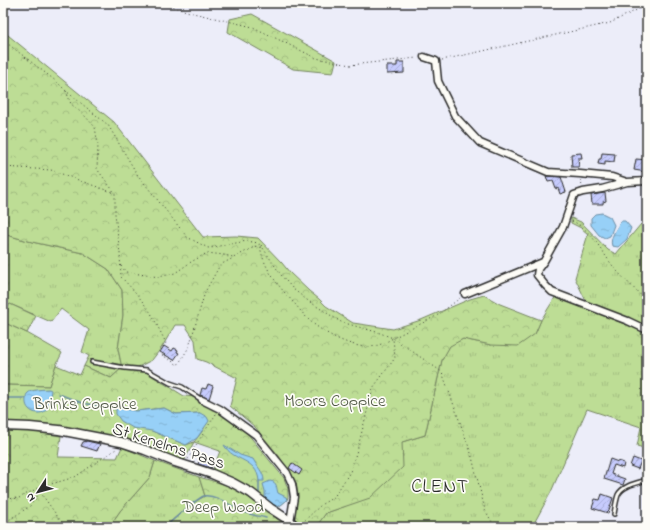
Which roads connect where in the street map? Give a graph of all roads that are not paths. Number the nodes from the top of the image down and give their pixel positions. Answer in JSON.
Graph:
{"nodes":[{"id":1,"x":424,"y":57,"type":"road end"},
{"id":2,"x":647,"y":181,"type":"edge"},
{"id":3,"x":627,"y":182,"type":"junction"},
{"id":4,"x":544,"y":261,"type":"junction"},
{"id":5,"x":464,"y":294,"type":"road end"},
{"id":6,"x":647,"y":330,"type":"edge"},
{"id":7,"x":92,"y":362,"type":"dead end"},
{"id":8,"x":202,"y":400,"type":"joint"},
{"id":9,"x":3,"y":426,"type":"edge"},
{"id":10,"x":647,"y":480,"type":"edge"},
{"id":11,"x":614,"y":514,"type":"dead end"},
{"id":12,"x":296,"y":524,"type":"edge"}],
"edges":[{"from":1,"to":3,"type":"street"},
{"from":2,"to":3,"type":"street"},
{"from":3,"to":4,"type":"street"},
{"from":4,"to":5,"type":"street"},
{"from":4,"to":6,"type":"street"},
{"from":7,"to":8,"type":"lane"},
{"from":8,"to":12,"type":"street"},
{"from":9,"to":12,"type":"street","name":"St Kenelms Pass"},
{"from":10,"to":11,"type":"lane"}]}
